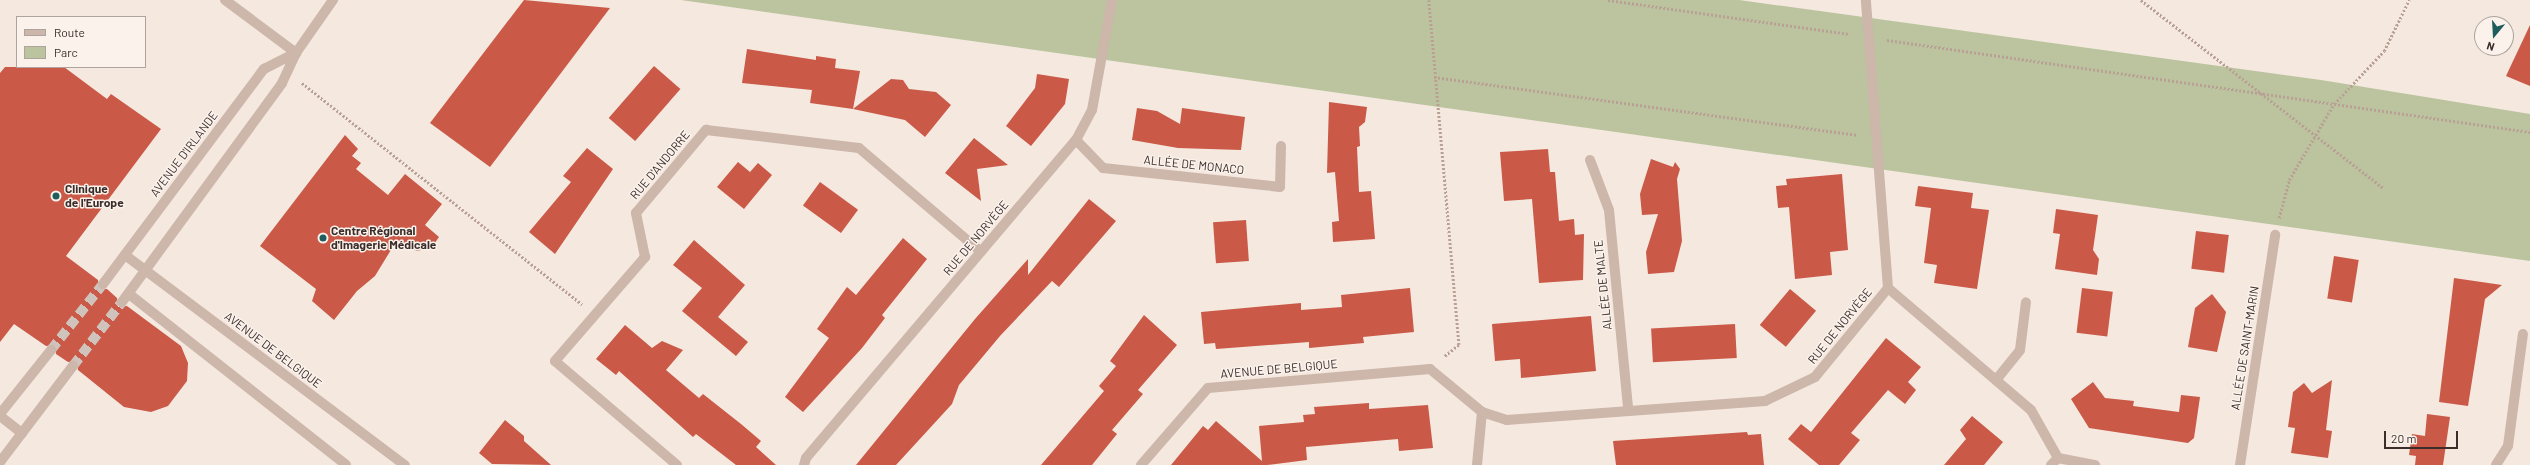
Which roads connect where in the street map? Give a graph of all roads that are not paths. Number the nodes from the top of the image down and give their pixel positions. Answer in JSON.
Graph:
{"nodes":[{"id":1,"x":225,"y":0,"type":"edge"},
{"id":2,"x":333,"y":0,"type":"edge"},
{"id":3,"x":1112,"y":0,"type":"edge"},
{"id":4,"x":1866,"y":0,"type":"edge"},
{"id":5,"x":296,"y":53,"type":"junction"},
{"id":6,"x":1076,"y":140,"type":"junction"},
{"id":7,"x":1281,"y":146,"type":"dead end"},
{"id":8,"x":1590,"y":160,"type":"dead end"},
{"id":9,"x":2275,"y":235,"type":"road end"},
{"id":10,"x":981,"y":252,"type":"junction"},
{"id":11,"x":125,"y":255,"type":"junction"},
{"id":12,"x":145,"y":271,"type":"junction"},
{"id":13,"x":103,"y":284,"type":"tunnel mouth"},
{"id":14,"x":1888,"y":288,"type":"junction"},
{"id":15,"x":2026,"y":302,"type":"dead end"},
{"id":16,"x":2523,"y":334,"type":"dead end"},
{"id":17,"x":51,"y":350,"type":"tunnel mouth"},
{"id":18,"x":73,"y":366,"type":"tunnel mouth"},
{"id":19,"x":1996,"y":380,"type":"junction"},
{"id":20,"x":1628,"y":409,"type":"junction"},
{"id":21,"x":1482,"y":412,"type":"junction"},
{"id":22,"x":0,"y":415,"type":"edge"},
{"id":23,"x":22,"y":433,"type":"junction"},
{"id":24,"x":0,"y":462,"type":"edge"},
{"id":25,"x":2054,"y":462,"type":"edge"},
{"id":26,"x":346,"y":465,"type":"edge"},
{"id":27,"x":405,"y":465,"type":"edge"},
{"id":28,"x":677,"y":465,"type":"edge"},
{"id":29,"x":804,"y":465,"type":"edge"},
{"id":30,"x":1141,"y":465,"type":"edge"},
{"id":31,"x":1477,"y":465,"type":"edge"},
{"id":32,"x":2095,"y":465,"type":"edge"},
{"id":33,"x":2240,"y":465,"type":"edge"},
{"id":34,"x":2496,"y":465,"type":"edge"}],
"edges":[{"from":1,"to":5,"type":"street"},
{"from":2,"to":5,"type":"street","name":"AVENUE D'IRLANDE"},
{"from":3,"to":6,"type":"street","name":"RUE DE NORVÈGE"},
{"from":4,"to":14,"type":"street","name":"RUE DE NORVÈGE"},
{"from":5,"to":11,"type":"street","name":"AVENUE D'IRLANDE"},
{"from":5,"to":12,"type":"street","name":"AVENUE D'IRLANDE"},
{"from":6,"to":7,"type":"street","name":"ALLÉE DE MONACO"},
{"from":6,"to":10,"type":"street","name":"RUE DE NORVÈGE"},
{"from":8,"to":20,"type":"street","name":"ALLÉE DE MALTE"},
{"from":9,"to":33,"type":"street","name":"ALLÉE DE SAINT-MARIN"},
{"from":10,"to":28,"type":"street","name":"RUE D'ANDORRE"},
{"from":10,"to":29,"type":"street","name":"RUE DE NORVÈGE"},
{"from":11,"to":12,"type":"street","name":"AVENUE DE BELGIQUE"},
{"from":11,"to":13,"type":"street","name":"AVENUE D'IRLANDE"},
{"from":12,"to":26,"type":"street","name":"AVENUE D'IRLANDE"},
{"from":12,"to":27,"type":"street","name":"AVENUE DE BELGIQUE"},
{"from":14,"to":19,"type":"street"},
{"from":14,"to":20,"type":"street","name":"RUE DE NORVÈGE"},
{"from":15,"to":19,"type":"street"},
{"from":16,"to":34,"type":"street"},
{"from":17,"to":22,"type":"street"},
{"from":18,"to":23,"type":"street"},
{"from":19,"to":25,"type":"street"},
{"from":20,"to":21,"type":"street","name":"RUE DE NORVÈGE"},
{"from":21,"to":30,"type":"street","name":"AVENUE DE BELGIQUE"},
{"from":21,"to":31,"type":"street"},
{"from":22,"to":23,"type":"street"},
{"from":23,"to":24,"type":"street"},
{"from":25,"to":32,"type":"street"}]}
